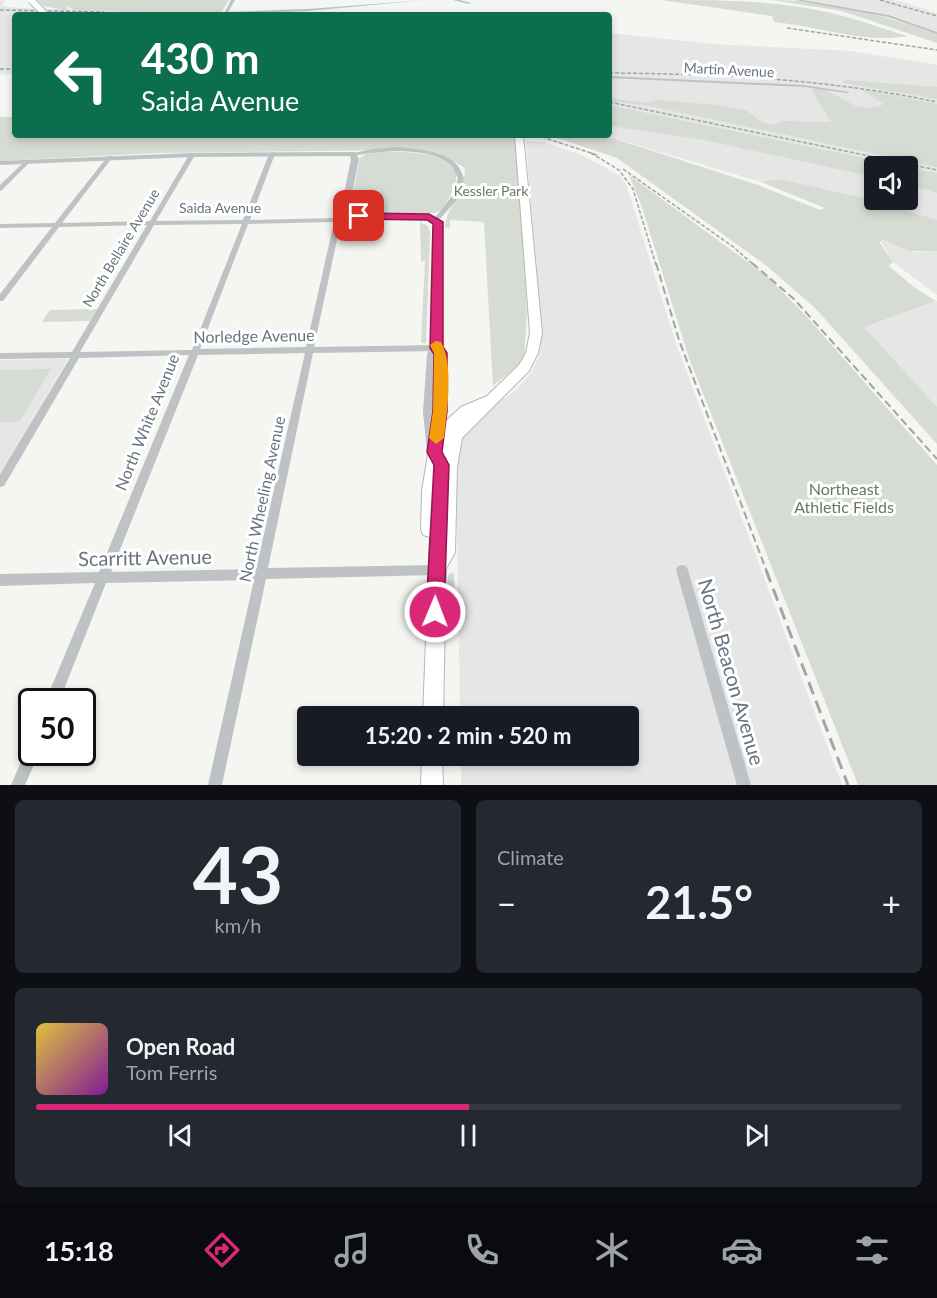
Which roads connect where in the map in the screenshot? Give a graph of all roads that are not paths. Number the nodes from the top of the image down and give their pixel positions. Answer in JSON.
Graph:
{"nodes":[{"id":1,"x":31,"y":0,"type":"edge"},
{"id":2,"x":424,"y":0,"type":"edge"},
{"id":3,"x":455,"y":0,"type":"edge"},
{"id":4,"x":797,"y":0,"type":"edge"},
{"id":5,"x":469,"y":3,"type":"dead end"},
{"id":6,"x":43,"y":12,"type":"edge"},
{"id":7,"x":268,"y":12,"type":"edge"},
{"id":8,"x":937,"y":33,"type":"edge"},
{"id":9,"x":612,"y":78,"type":"edge"},
{"id":10,"x":846,"y":92,"type":"dead end"},
{"id":11,"x":519,"y":138,"type":"edge"},
{"id":12,"x":272,"y":154,"type":"junction"},
{"id":13,"x":352,"y":154,"type":"junction"},
{"id":14,"x":192,"y":155,"type":"junction"},
{"id":15,"x":110,"y":157,"type":"junction"},
{"id":16,"x":27,"y":162,"type":"junction"},
{"id":17,"x":0,"y":163,"type":"edge"},
{"id":18,"x":0,"y":189,"type":"edge"},
{"id":19,"x":351,"y":213,"type":"junction"},
{"id":20,"x":338,"y":220,"type":"junction"},
{"id":21,"x":436,"y":220,"type":"junction"},
{"id":22,"x":245,"y":222,"type":"junction"},
{"id":23,"x":151,"y":223,"type":"junction"},
{"id":24,"x":58,"y":225,"type":"junction"},
{"id":25,"x":0,"y":226,"type":"edge"},
{"id":26,"x":0,"y":299,"type":"edge"},
{"id":27,"x":436,"y":348,"type":"junction"},
{"id":28,"x":310,"y":350,"type":"junction"},
{"id":29,"x":195,"y":352,"type":"junction"},
{"id":30,"x":75,"y":355,"type":"junction"},
{"id":31,"x":0,"y":356,"type":"edge"},
{"id":32,"x":494,"y":398,"type":"junction"},
{"id":33,"x":435,"y":412,"type":"junction"},
{"id":34,"x":465,"y":413,"type":"junction"},
{"id":35,"x":434,"y":452,"type":"junction"},
{"id":36,"x":0,"y":483,"type":"edge"},
{"id":37,"x":436,"y":570,"type":"junction"},
{"id":38,"x":682,"y":570,"type":"dead end"},
{"id":39,"x":261,"y":574,"type":"junction"},
{"id":40,"x":102,"y":577,"type":"junction"},
{"id":41,"x":0,"y":580,"type":"edge"},
{"id":42,"x":58,"y":688,"type":"edge"},
{"id":43,"x":433,"y":706,"type":"edge"},
{"id":44,"x":26,"y":766,"type":"edge"},
{"id":45,"x":432,"y":766,"type":"edge"},
{"id":46,"x":18,"y":785,"type":"edge"},
{"id":47,"x":215,"y":785,"type":"edge"},
{"id":48,"x":432,"y":785,"type":"edge"},
{"id":49,"x":744,"y":785,"type":"edge"}],
"edges":[{"from":1,"to":6,"type":"main road","bridge":true},
{"from":2,"to":7,"type":"street"},
{"from":3,"to":5,"type":"street"},
{"from":4,"to":8,"type":"street"},
{"from":9,"to":10,"type":"street","name":"Martin Avenue"},
{"from":11,"to":32,"type":"main road"},
{"from":12,"to":13,"type":"street"},
{"from":12,"to":14,"type":"street"},
{"from":12,"to":22,"type":"street","name":"North White Avenue"},
{"from":13,"to":19,"type":"street"},
{"from":13,"to":21,"type":"street"},
{"from":14,"to":15,"type":"street"},
{"from":14,"to":23,"type":"street","name":"North Bellaire Avenue"},
{"from":15,"to":16,"type":"street"},
{"from":15,"to":24,"type":"street"},
{"from":16,"to":17,"type":"street"},
{"from":16,"to":18,"type":"street"},
{"from":19,"to":20,"type":"street","name":"Saida Avenue"},
{"from":19,"to":21,"type":"street"},
{"from":20,"to":22,"type":"street","name":"Saida Avenue"},
{"from":20,"to":28,"type":"street","name":"North Wheeling Avenue"},
{"from":21,"to":27,"type":"street"},
{"from":22,"to":23,"type":"street","name":"Saida Avenue"},
{"from":22,"to":29,"type":"street","name":"North White Avenue"},
{"from":23,"to":24,"type":"street","name":"Saida Avenue"},
{"from":23,"to":30,"type":"street","name":"North Bellaire Avenue"},
{"from":24,"to":25,"type":"street","name":"Saida Avenue"},
{"from":24,"to":26,"type":"street"},
{"from":27,"to":28,"type":"street","name":"Norledge Avenue"},
{"from":27,"to":33,"type":"street"},
{"from":28,"to":29,"type":"street","name":"Norledge Avenue"},
{"from":28,"to":39,"type":"street","name":"North Wheeling Avenue"},
{"from":29,"to":30,"type":"street","name":"Norledge Avenue"},
{"from":29,"to":40,"type":"street","name":"North White Avenue"},
{"from":30,"to":31,"type":"street","name":"Norledge Avenue"},
{"from":30,"to":36,"type":"street","name":"North Bellaire Avenue"},
{"from":32,"to":34,"type":"main road"},
{"from":32,"to":37,"type":"main road"},
{"from":33,"to":34,"type":"street"},
{"from":33,"to":35,"type":"street"},
{"from":34,"to":35,"type":"main road"},
{"from":35,"to":37,"type":"main road"},
{"from":37,"to":39,"type":"street","name":"Scarritt Avenue"},
{"from":37,"to":43,"type":"main road"},
{"from":38,"to":49,"type":"street","name":"North Beacon Avenue"},
{"from":39,"to":40,"type":"street","name":"Scarritt Avenue"},
{"from":39,"to":47,"type":"street","name":"North Wheeling Avenue"},
{"from":40,"to":41,"type":"street","name":"Scarritt Avenue"},
{"from":40,"to":42,"type":"street","name":"North White Avenue"},
{"from":44,"to":46,"type":"street"},
{"from":45,"to":48,"type":"main road"}]}
